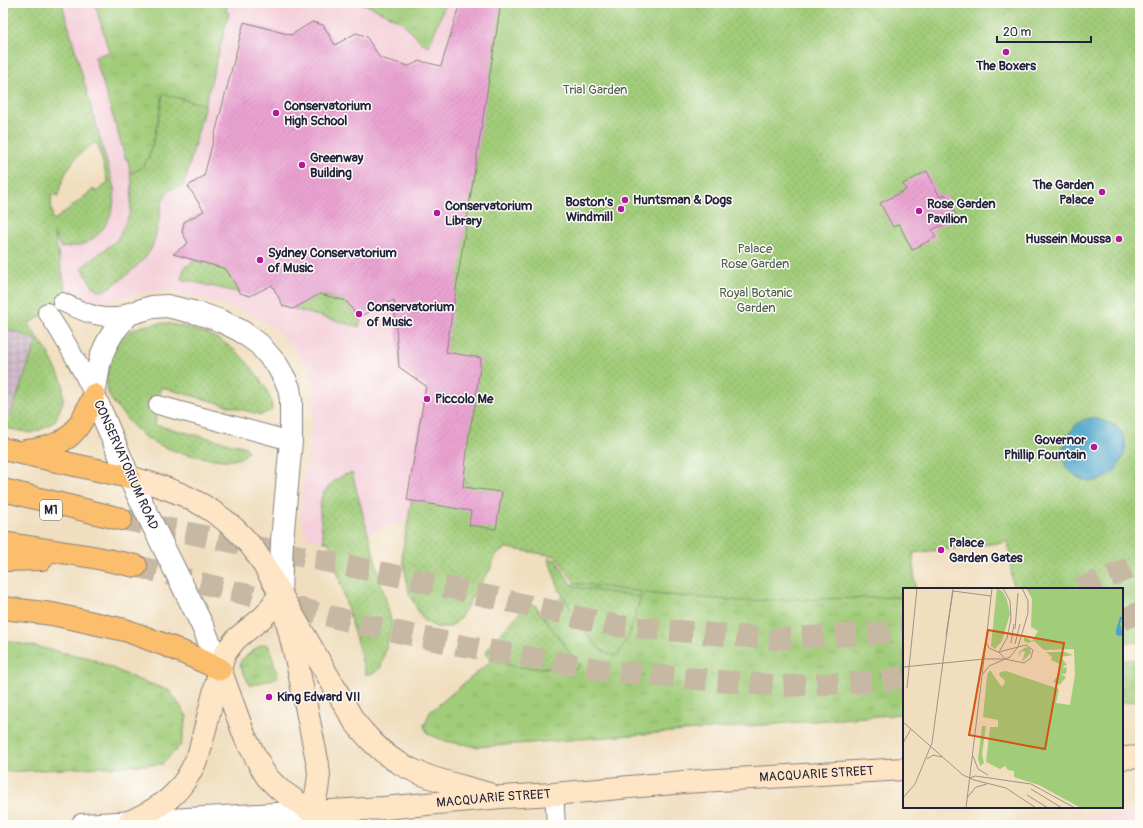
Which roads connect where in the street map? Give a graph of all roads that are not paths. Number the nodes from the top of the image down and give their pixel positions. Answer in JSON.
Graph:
{"nodes":[{"id":1,"x":62,"y":302,"type":"dead end"},
{"id":2,"x":47,"y":312,"type":"dead end"},
{"id":3,"x":128,"y":314,"type":"junction"},
{"id":4,"x":94,"y":394,"type":"junction"},
{"id":5,"x":158,"y":405,"type":"dead end"},
{"id":6,"x":291,"y":441,"type":"junction"},
{"id":7,"x":11,"y":451,"type":"edge"},
{"id":8,"x":129,"y":477,"type":"junction"},
{"id":9,"x":3,"y":490,"type":"edge"},
{"id":10,"x":3,"y":506,"type":"edge"},
{"id":11,"x":99,"y":514,"type":"junction"},
{"id":12,"x":121,"y":519,"type":"tunnel mouth"},
{"id":13,"x":3,"y":543,"type":"edge"},
{"id":14,"x":93,"y":557,"type":"junction"},
{"id":15,"x":3,"y":560,"type":"edge"},
{"id":16,"x":136,"y":566,"type":"tunnel mouth"},
{"id":17,"x":280,"y":594,"type":"junction"},
{"id":18,"x":3,"y":608,"type":"edge"},
{"id":19,"x":220,"y":669,"type":"junction"},
{"id":20,"x":1140,"y":757,"type":"edge"},
{"id":21,"x":1123,"y":758,"type":"edge"},
{"id":22,"x":903,"y":769,"type":"edge"},
{"id":23,"x":554,"y":794,"type":"junction"},
{"id":24,"x":501,"y":797,"type":"junction"},
{"id":25,"x":313,"y":819,"type":"edge"},
{"id":26,"x":129,"y":822,"type":"junction"},
{"id":27,"x":82,"y":825,"type":"edge"},
{"id":28,"x":556,"y":825,"type":"edge"}],
"edges":[{"from":1,"to":3,"type":"lane"},
{"from":2,"to":4,"type":"lane"},
{"from":3,"to":4,"type":"street","name":"CONSERVATORIUM ROAD"},
{"from":3,"to":6,"type":"street"},
{"from":4,"to":7,"type":"highway"},
{"from":4,"to":8,"type":"street","name":"CONSERVATORIUM ROAD"},
{"from":5,"to":6,"type":"lane"},
{"from":6,"to":17,"type":"street"},
{"from":7,"to":8,"type":"highway"},
{"from":8,"to":17,"type":"main road"},
{"from":8,"to":19,"type":"street","name":"CONSERVATORIUM ROAD"},
{"from":9,"to":11,"type":"highway"},
{"from":10,"to":11,"type":"highway","number":"M1"},
{"from":11,"to":12,"type":"highway","number":"M1"},
{"from":13,"to":14,"type":"highway"},
{"from":14,"to":15,"type":"highway"},
{"from":14,"to":16,"type":"highway"},
{"from":17,"to":19,"type":"main road"},
{"from":17,"to":24,"type":"main road"},
{"from":17,"to":25,"type":"main road"},
{"from":18,"to":19,"type":"highway"},
{"from":19,"to":25,"type":"main road","name":"CONSERVATORIUM ROAD"},
{"from":19,"to":26,"type":"main road"},
{"from":20,"to":21,"type":"main road"},
{"from":22,"to":23,"type":"main road","name":"MACQUARIE STREET"},
{"from":23,"to":24,"type":"main road","name":"MACQUARIE STREET"},
{"from":23,"to":28,"type":"lane"},
{"from":24,"to":25,"type":"main road","name":"MACQUARIE STREET"},
{"from":25,"to":26,"type":"street","name":"MACQUARIE STREET"},
{"from":26,"to":27,"type":"street","name":"MACQUARIE STREET"}]}
